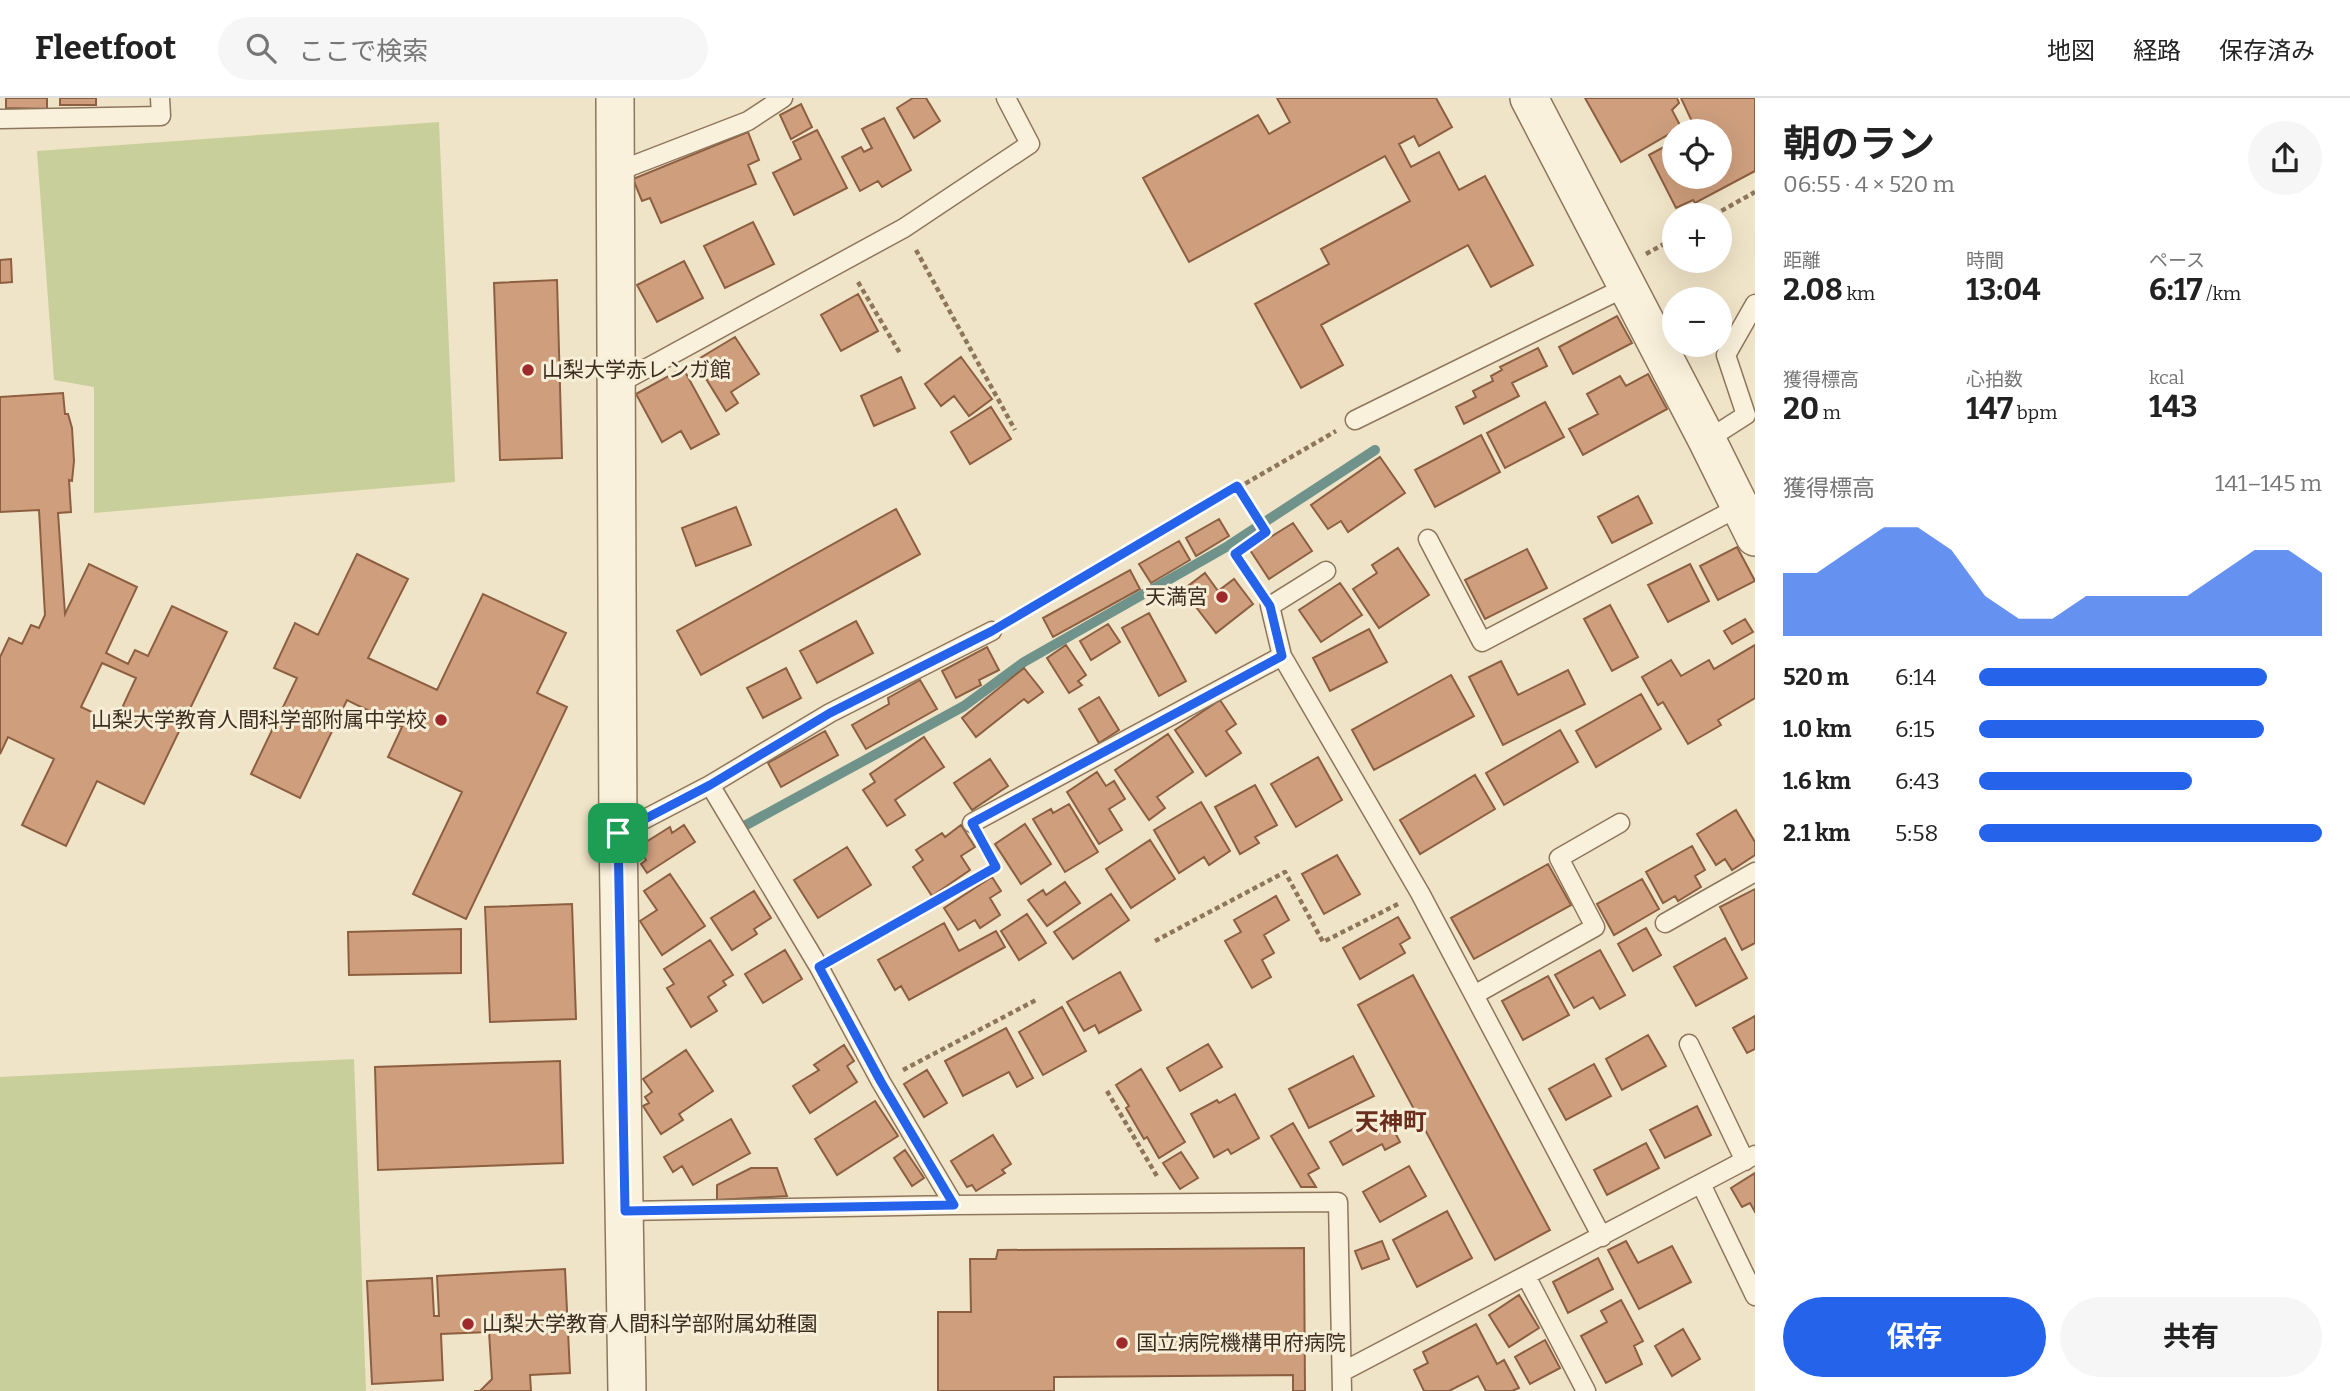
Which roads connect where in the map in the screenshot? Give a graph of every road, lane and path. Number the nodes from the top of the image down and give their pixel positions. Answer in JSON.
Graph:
{"nodes":[{"id":1,"x":160,"y":98,"type":"edge"},
{"id":2,"x":615,"y":98,"type":"edge"},
{"id":3,"x":783,"y":98,"type":"edge"},
{"id":4,"x":1006,"y":98,"type":"edge"},
{"id":5,"x":1529,"y":98,"type":"edge"},
{"id":6,"x":0,"y":119,"type":"edge"},
{"id":7,"x":616,"y":172,"type":"junction"},
{"id":8,"x":1755,"y":192,"type":"edge"},
{"id":9,"x":1732,"y":205,"type":"edge"},
{"id":10,"x":904,"y":228,"type":"junction"},
{"id":11,"x":845,"y":260,"type":"junction"},
{"id":12,"x":1628,"y":286,"type":"junction"},
{"id":13,"x":1755,"y":303,"type":"edge"},
{"id":14,"x":901,"y":355,"type":"dead end"},
{"id":15,"x":616,"y":385,"type":"junction"},
{"id":16,"x":1355,"y":420,"type":"joint"},
{"id":17,"x":1015,"y":430,"type":"dead end"},
{"id":18,"x":1707,"y":440,"type":"junction"},
{"id":19,"x":1237,"y":486,"type":"junction"},
{"id":20,"x":1748,"y":522,"type":"edge"},
{"id":21,"x":1428,"y":539,"type":"dead end"},
{"id":22,"x":1326,"y":571,"type":"dead end"},
{"id":23,"x":1270,"y":606,"type":"junction"},
{"id":24,"x":992,"y":631,"type":"joint"},
{"id":25,"x":1282,"y":656,"type":"junction"},
{"id":26,"x":710,"y":785,"type":"junction"},
{"id":27,"x":1620,"y":822,"type":"dead end"},
{"id":28,"x":972,"y":823,"type":"joint"},
{"id":29,"x":618,"y":833,"type":"junction"},
{"id":30,"x":1755,"y":873,"type":"edge"},
{"id":31,"x":1420,"y":893,"type":"junction"},
{"id":32,"x":1665,"y":923,"type":"dead end"},
{"id":33,"x":1155,"y":941,"type":"dead end"},
{"id":34,"x":819,"y":967,"type":"junction"},
{"id":35,"x":1474,"y":995,"type":"junction"},
{"id":36,"x":1036,"y":1000,"type":"dead end"},
{"id":37,"x":1689,"y":1044,"type":"dead end"},
{"id":38,"x":881,"y":1082,"type":"junction"},
{"id":39,"x":1107,"y":1091,"type":"dead end"},
{"id":40,"x":1750,"y":1158,"type":"edge"},
{"id":41,"x":1700,"y":1185,"type":"junction"},
{"id":42,"x":1172,"y":1203,"type":"junction"},
{"id":43,"x":954,"y":1205,"type":"junction"},
{"id":44,"x":625,"y":1211,"type":"junction"},
{"id":45,"x":1602,"y":1237,"type":"junction"},
{"id":46,"x":1526,"y":1276,"type":"junction"},
{"id":47,"x":1755,"y":1296,"type":"edge"},
{"id":48,"x":1342,"y":1372,"type":"junction"},
{"id":49,"x":627,"y":1391,"type":"edge"},
{"id":50,"x":1342,"y":1391,"type":"edge"},
{"id":51,"x":1586,"y":1391,"type":"edge"}],
"edges":[{"from":1,"to":6,"type":"lane"},
{"from":2,"to":7,"type":"street"},
{"from":3,"to":7,"type":"lane"},
{"from":4,"to":10,"type":"lane"},
{"from":5,"to":12,"type":"street"},
{"from":7,"to":15,"type":"street"},
{"from":8,"to":9,"type":"path"},
{"from":10,"to":11,"type":"lane"},
{"from":10,"to":17,"type":"path"},
{"from":11,"to":14,"type":"path"},
{"from":11,"to":15,"type":"lane"},
{"from":12,"to":16,"type":"lane"},
{"from":12,"to":18,"type":"street"},
{"from":13,"to":18,"type":"lane"},
{"from":15,"to":29,"type":"street"},
{"from":16,"to":19,"type":"path"},
{"from":18,"to":20,"type":"street"},
{"from":19,"to":23,"type":"path"},
{"from":19,"to":24,"type":"path"},
{"from":20,"to":21,"type":"lane"},
{"from":22,"to":23,"type":"lane"},
{"from":23,"to":25,"type":"lane"},
{"from":24,"to":26,"type":"lane"},
{"from":25,"to":28,"type":"lane"},
{"from":25,"to":31,"type":"lane"},
{"from":26,"to":29,"type":"lane"},
{"from":26,"to":34,"type":"lane"},
{"from":27,"to":35,"type":"lane"},
{"from":28,"to":34,"type":"path"},
{"from":29,"to":44,"type":"street"},
{"from":30,"to":32,"type":"lane"},
{"from":31,"to":33,"type":"path"},
{"from":31,"to":35,"type":"lane"},
{"from":34,"to":38,"type":"lane"},
{"from":35,"to":45,"type":"lane"},
{"from":36,"to":38,"type":"path"},
{"from":37,"to":40,"type":"lane"},
{"from":38,"to":43,"type":"lane"},
{"from":39,"to":42,"type":"path"},
{"from":40,"to":41,"type":"lane"},
{"from":41,"to":45,"type":"lane"},
{"from":41,"to":47,"type":"lane"},
{"from":42,"to":43,"type":"lane"},
{"from":42,"to":48,"type":"lane"},
{"from":43,"to":44,"type":"lane"},
{"from":44,"to":49,"type":"street"},
{"from":45,"to":46,"type":"lane"},
{"from":46,"to":48,"type":"lane"},
{"from":46,"to":51,"type":"lane"},
{"from":48,"to":50,"type":"lane"}]}
